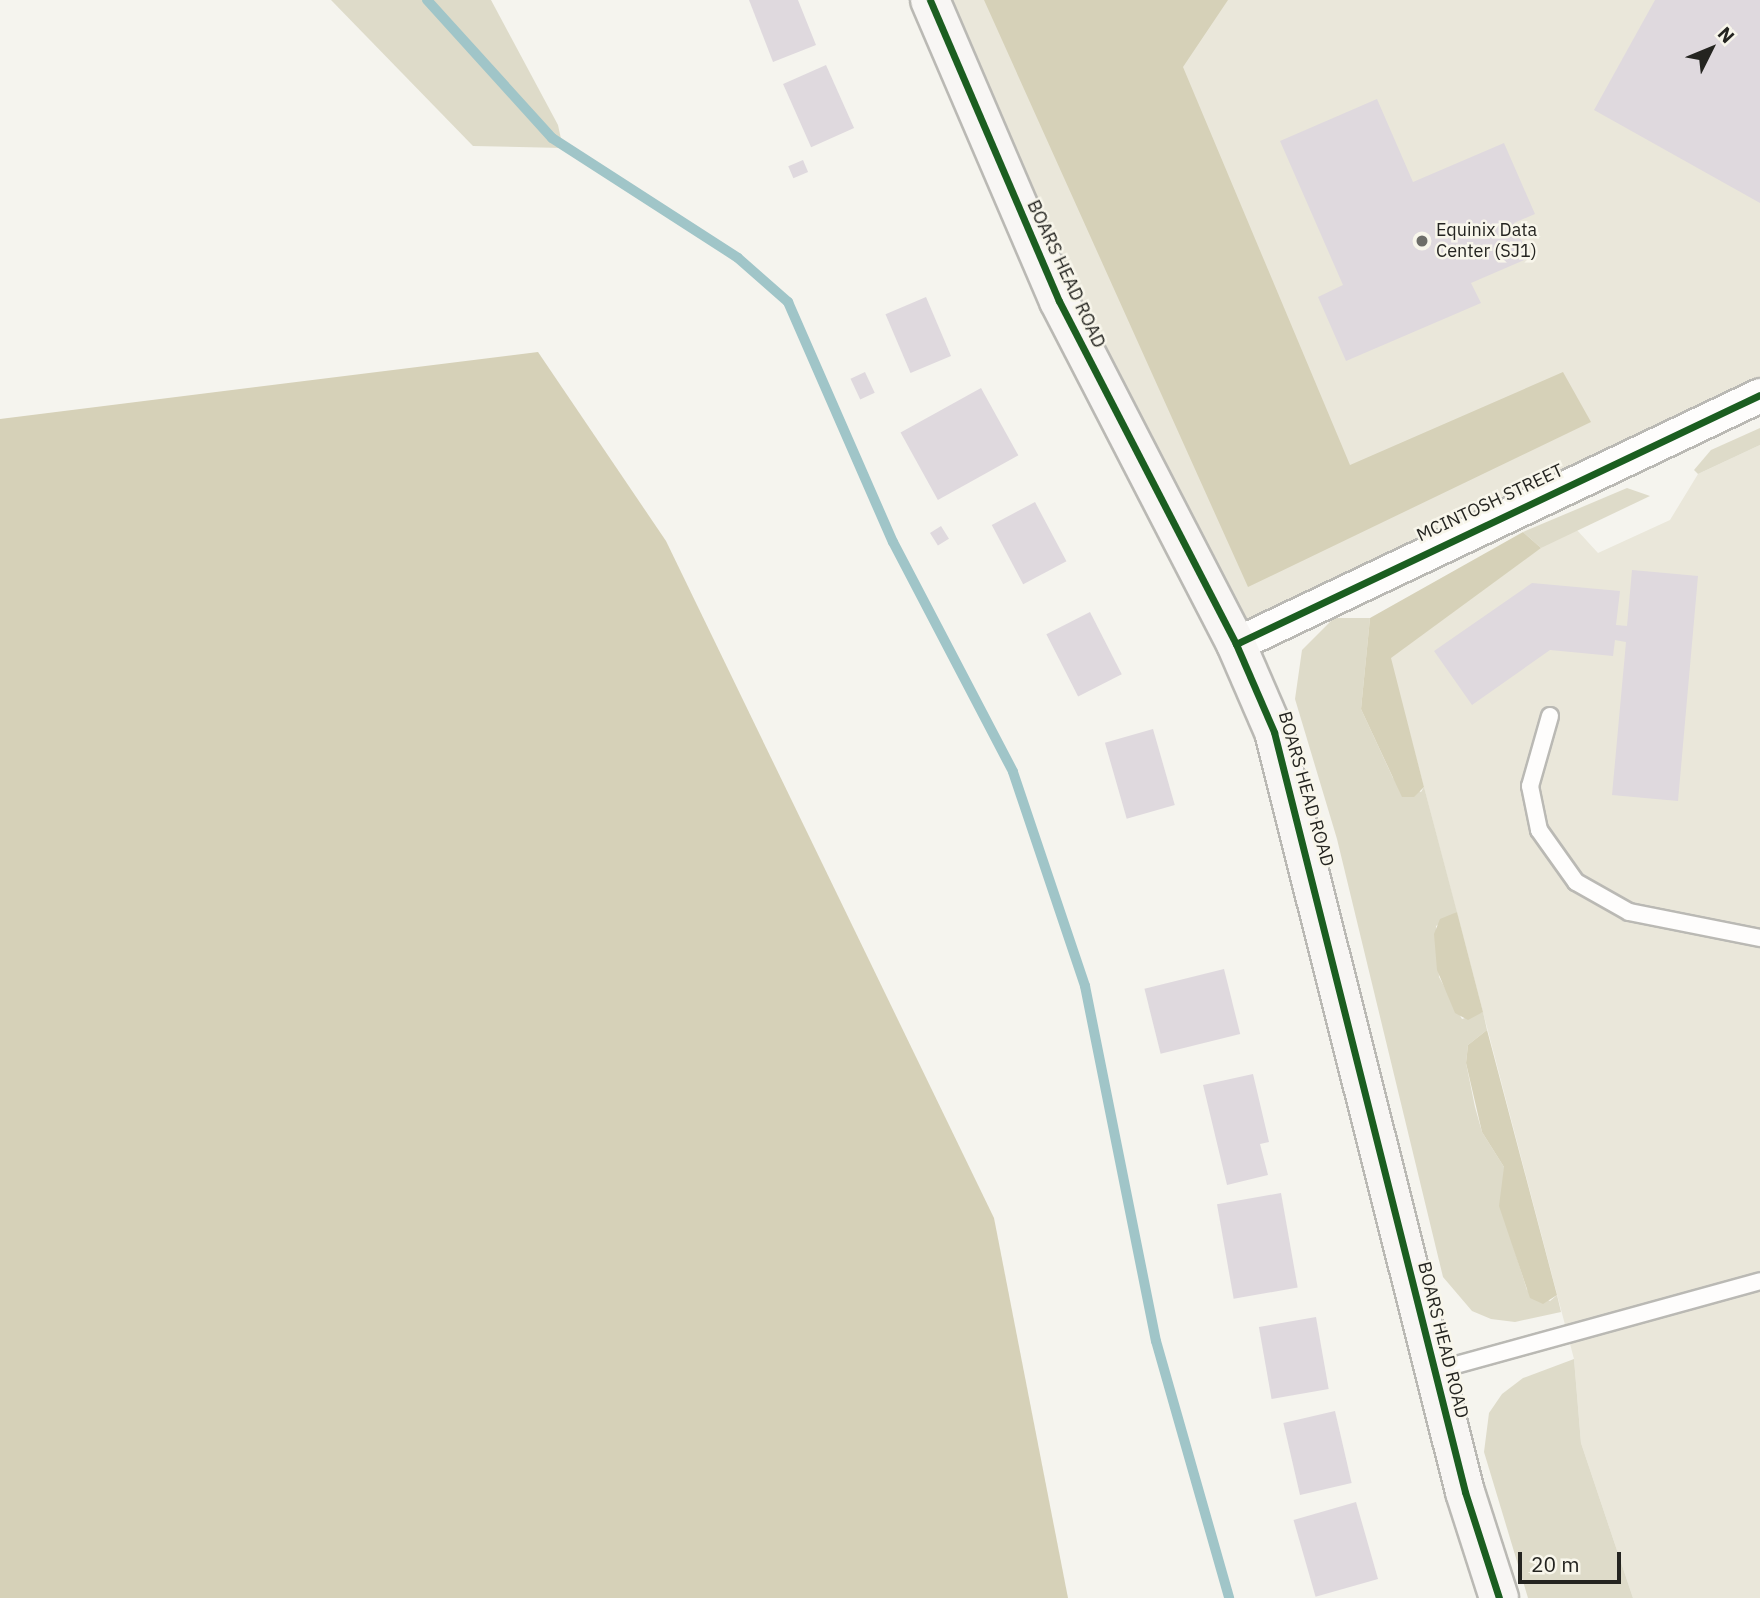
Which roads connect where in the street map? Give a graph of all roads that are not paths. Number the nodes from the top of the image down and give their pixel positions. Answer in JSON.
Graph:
{"nodes":[{"id":1,"x":930,"y":0,"type":"edge"},
{"id":2,"x":1760,"y":395,"type":"edge"},
{"id":3,"x":1236,"y":644,"type":"junction"},
{"id":4,"x":1550,"y":716,"type":"dead end"},
{"id":5,"x":1760,"y":938,"type":"edge"},
{"id":6,"x":1760,"y":1282,"type":"edge"},
{"id":7,"x":1434,"y":1371,"type":"junction"},
{"id":8,"x":1499,"y":1598,"type":"edge"}],
"edges":[{"from":1,"to":3,"type":"street","name":"BOARS HEAD ROAD"},
{"from":2,"to":3,"type":"street","name":"MCINTOSH STREET"},
{"from":3,"to":7,"type":"street","name":"BOARS HEAD ROAD"},
{"from":4,"to":5,"type":"lane"},
{"from":6,"to":7,"type":"lane"},
{"from":7,"to":8,"type":"street","name":"BOARS HEAD ROAD"}]}
